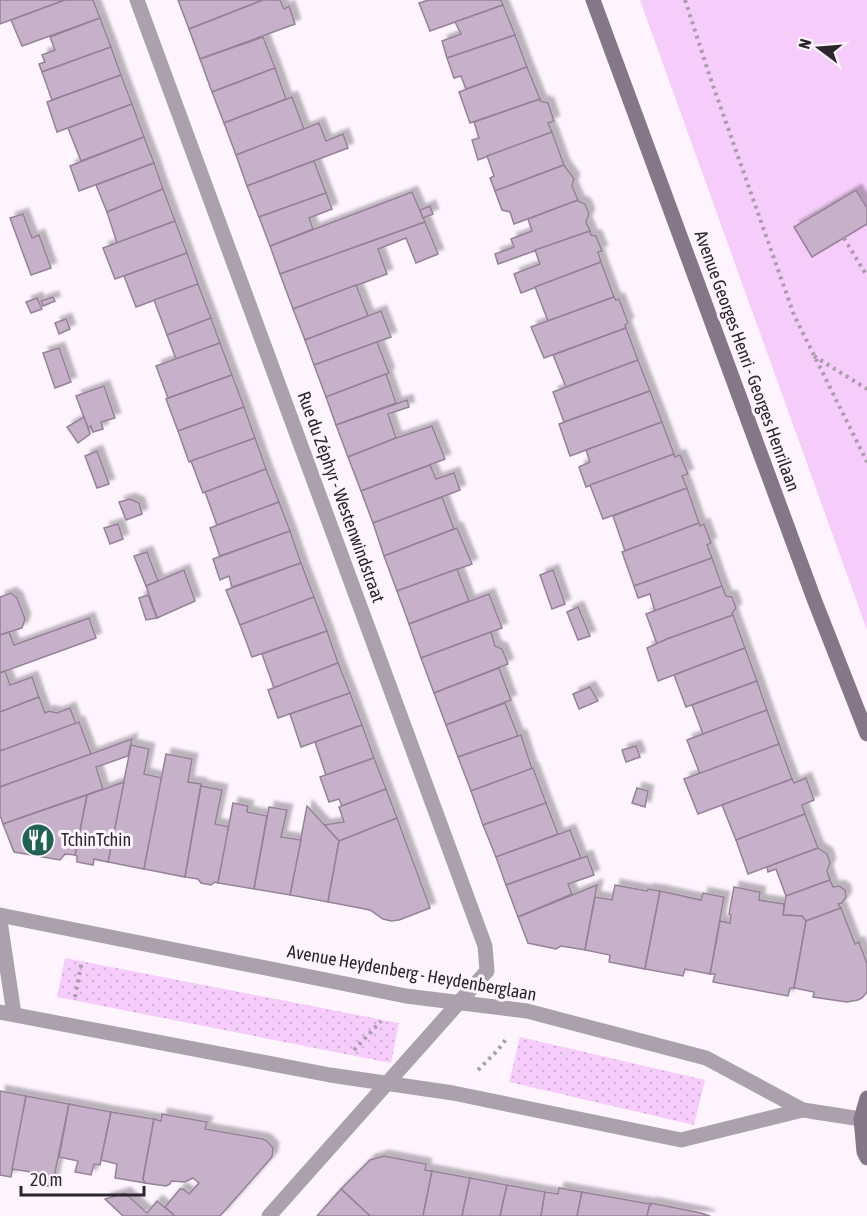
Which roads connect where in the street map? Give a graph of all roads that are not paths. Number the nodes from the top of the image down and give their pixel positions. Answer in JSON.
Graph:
{"nodes":[{"id":1,"x":136,"y":0,"type":"edge"},
{"id":2,"x":593,"y":0,"type":"edge"},
{"id":3,"x":867,"y":734,"type":"edge"},
{"id":4,"x":0,"y":915,"type":"edge"},
{"id":5,"x":0,"y":921,"type":"edge"},
{"id":6,"x":460,"y":1002,"type":"junction"},
{"id":7,"x":7,"y":1013,"type":"edge"},
{"id":8,"x":387,"y":1083,"type":"junction"},
{"id":9,"x":867,"y":1098,"type":"edge"},
{"id":10,"x":803,"y":1110,"type":"junction"},
{"id":11,"x":861,"y":1119,"type":"junction"},
{"id":12,"x":867,"y":1158,"type":"edge"},
{"id":13,"x":269,"y":1216,"type":"edge"}],
"edges":[{"from":1,"to":6,"type":"street","name":"Rue du Zéphyr - Westenwindstraat"},
{"from":2,"to":3,"type":"street","name":"Avenue Georges Henri - Georges Henrilaan"},
{"from":4,"to":6,"type":"street","name":"Avenue Heydenberg - Heydenberglaan"},
{"from":5,"to":7,"type":"street"},
{"from":6,"to":8,"type":"street","name":"Rue du Zéphyr - Westenwindstraat"},
{"from":6,"to":10,"type":"street","name":"Avenue Heydenberg - Heydenberglaan"},
{"from":7,"to":8,"type":"street","name":"Avenue Heydenberg - Heydenberglaan"},
{"from":8,"to":10,"type":"street","name":"Avenue Heydenberg - Heydenberglaan"},
{"from":8,"to":13,"type":"street","name":"Rue du Zéphyr - Westenwindstraat"},
{"from":9,"to":11,"type":"street"},
{"from":10,"to":11,"type":"street","name":"Avenue Heydenberg - Heydenberglaan"},
{"from":11,"to":12,"type":"street"}]}
